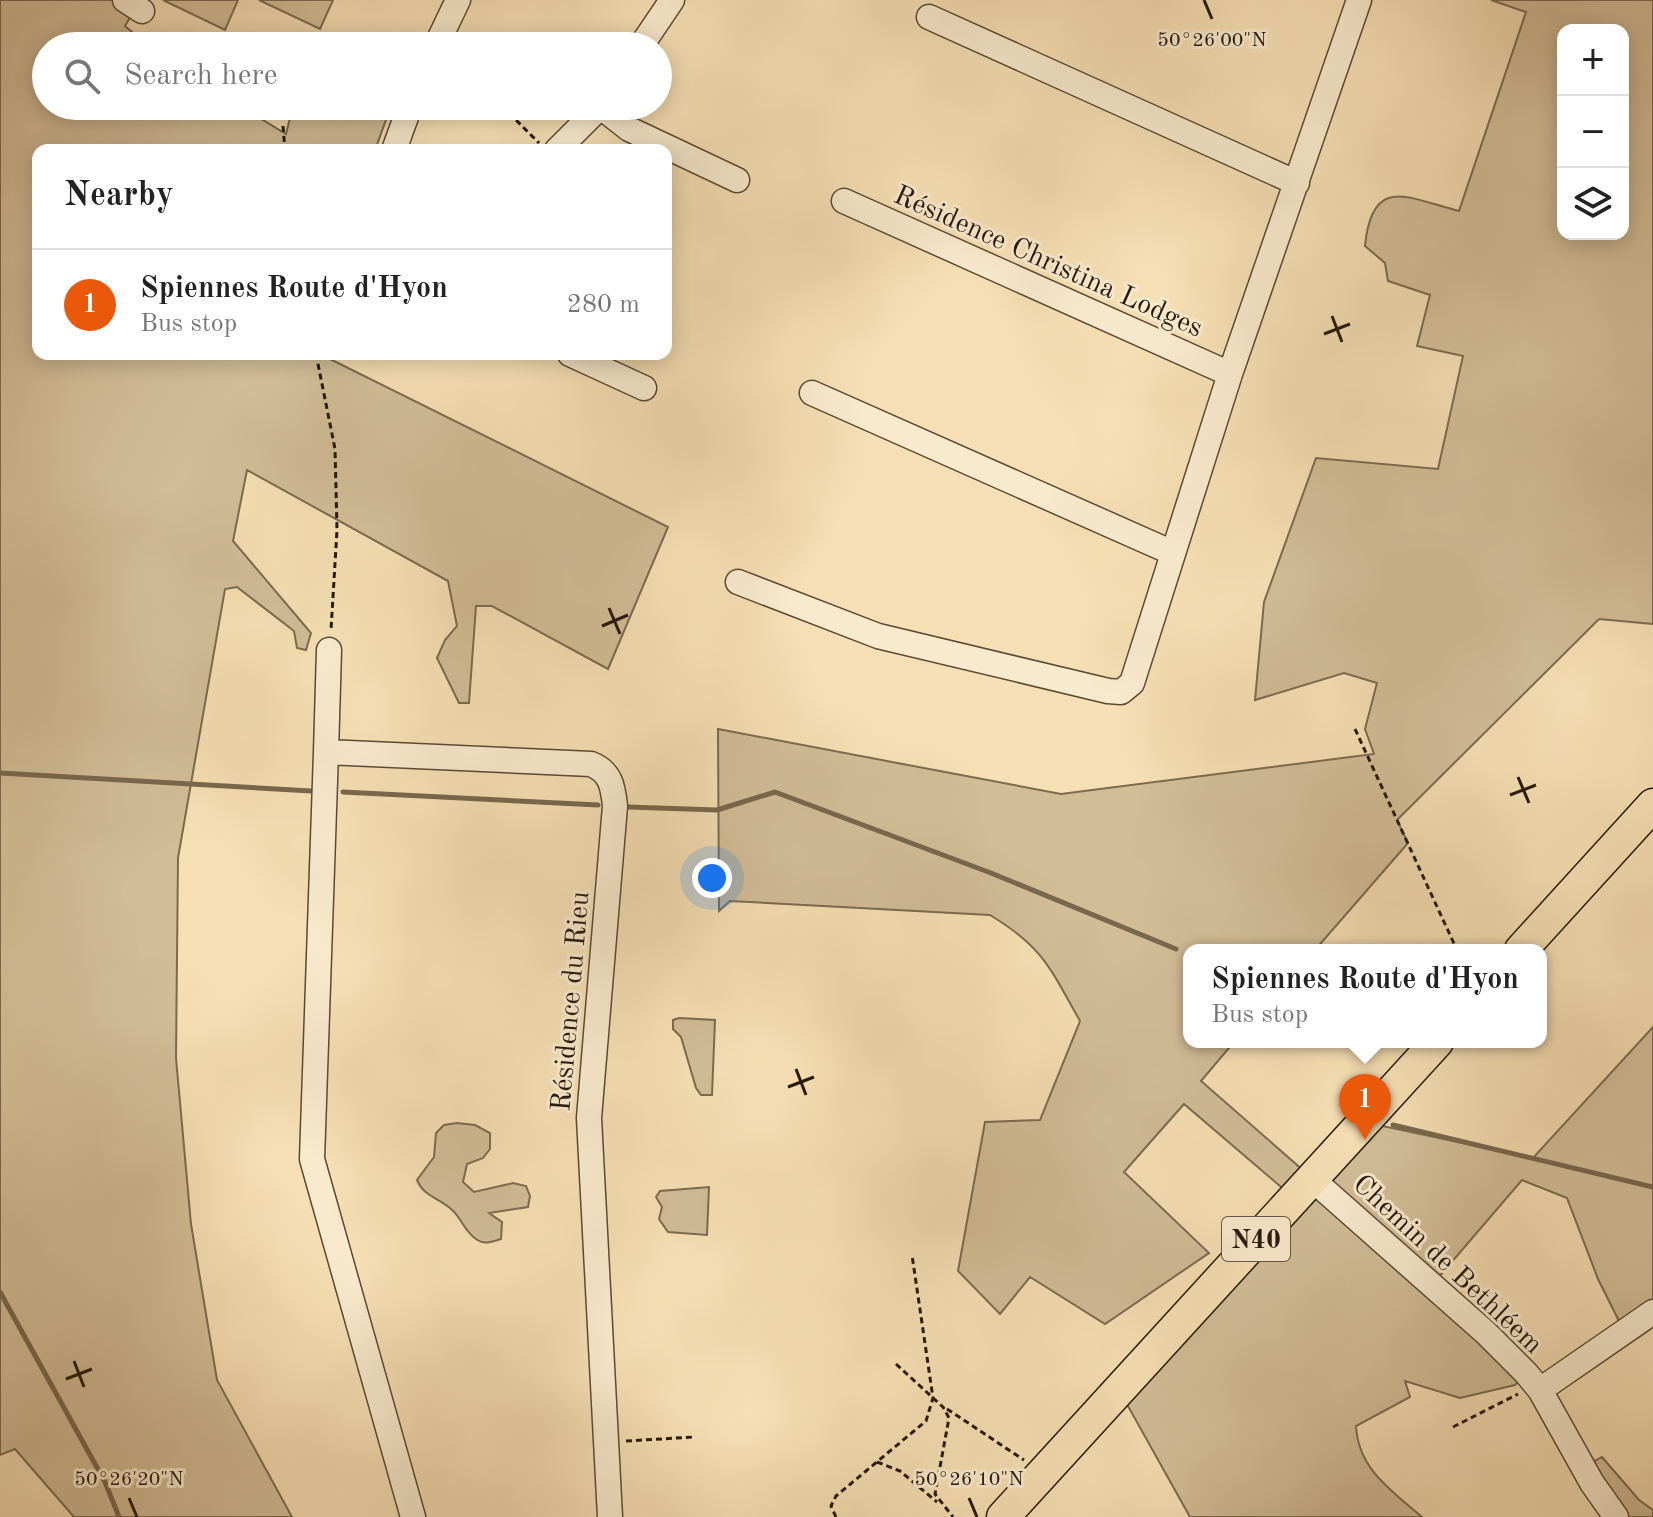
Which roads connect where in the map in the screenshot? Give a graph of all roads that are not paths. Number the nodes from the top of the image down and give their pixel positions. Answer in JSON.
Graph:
{"nodes":[{"id":1,"x":458,"y":0,"type":"edge"},
{"id":2,"x":672,"y":0,"type":"edge"},
{"id":3,"x":1359,"y":0,"type":"edge"},
{"id":4,"x":929,"y":17,"type":"dead end"},
{"id":5,"x":443,"y":32,"type":"edge"},
{"id":6,"x":650,"y":32,"type":"edge"},
{"id":7,"x":405,"y":120,"type":"edge"},
{"id":8,"x":588,"y":120,"type":"edge"},
{"id":9,"x":618,"y":120,"type":"edge"},
{"id":10,"x":396,"y":144,"type":"edge"},
{"id":11,"x":563,"y":144,"type":"edge"},
{"id":12,"x":661,"y":144,"type":"edge"},
{"id":13,"x":672,"y":149,"type":"edge"},
{"id":14,"x":737,"y":180,"type":"dead end"},
{"id":15,"x":1297,"y":183,"type":"junction"},
{"id":16,"x":844,"y":201,"type":"dead end"},
{"id":17,"x":583,"y":360,"type":"edge"},
{"id":18,"x":1230,"y":374,"type":"junction"},
{"id":19,"x":644,"y":388,"type":"dead end"},
{"id":20,"x":812,"y":393,"type":"dead end"},
{"id":21,"x":1173,"y":553,"type":"junction"},
{"id":22,"x":738,"y":582,"type":"dead end"},
{"id":23,"x":329,"y":650,"type":"road end"},
{"id":24,"x":326,"y":752,"type":"junction"},
{"id":25,"x":1653,"y":805,"type":"edge"},
{"id":26,"x":1526,"y":944,"type":"edge"},
{"id":27,"x":1432,"y":1048,"type":"edge"},
{"id":28,"x":1312,"y":1179,"type":"junction"},
{"id":29,"x":1653,"y":1312,"type":"edge"},
{"id":30,"x":1540,"y":1390,"type":"junction"},
{"id":31,"x":413,"y":1517,"type":"edge"},
{"id":32,"x":610,"y":1517,"type":"edge"},
{"id":33,"x":1003,"y":1517,"type":"edge"},
{"id":34,"x":1616,"y":1517,"type":"edge"}],
"edges":[{"from":1,"to":5,"type":"street"},
{"from":2,"to":6,"type":"street"},
{"from":3,"to":15,"type":"street","name":"Résidence Christina Lodges"},
{"from":4,"to":15,"type":"street"},
{"from":7,"to":10,"type":"street"},
{"from":8,"to":11,"type":"street"},
{"from":9,"to":12,"type":"street"},
{"from":13,"to":14,"type":"street"},
{"from":15,"to":18,"type":"street","name":"Résidence Christina Lodges"},
{"from":16,"to":18,"type":"street","name":"Résidence Christina Lodges"},
{"from":17,"to":19,"type":"street"},
{"from":18,"to":21,"type":"street","name":"Résidence Christina Lodges"},
{"from":20,"to":21,"type":"street"},
{"from":21,"to":22,"type":"street","name":"Résidence Christina Lodges"},
{"from":23,"to":24,"type":"street"},
{"from":24,"to":31,"type":"street"},
{"from":24,"to":32,"type":"street","name":"Résidence du Rieu"},
{"from":25,"to":26,"type":"main road"},
{"from":27,"to":28,"type":"main road","number":"N40"},
{"from":28,"to":30,"type":"street","name":"Chemin de Bethléem"},
{"from":28,"to":33,"type":"main road","number":"N40"},
{"from":29,"to":30,"type":"street"},
{"from":30,"to":34,"type":"street","name":"Chemin de Bethléem"}]}
